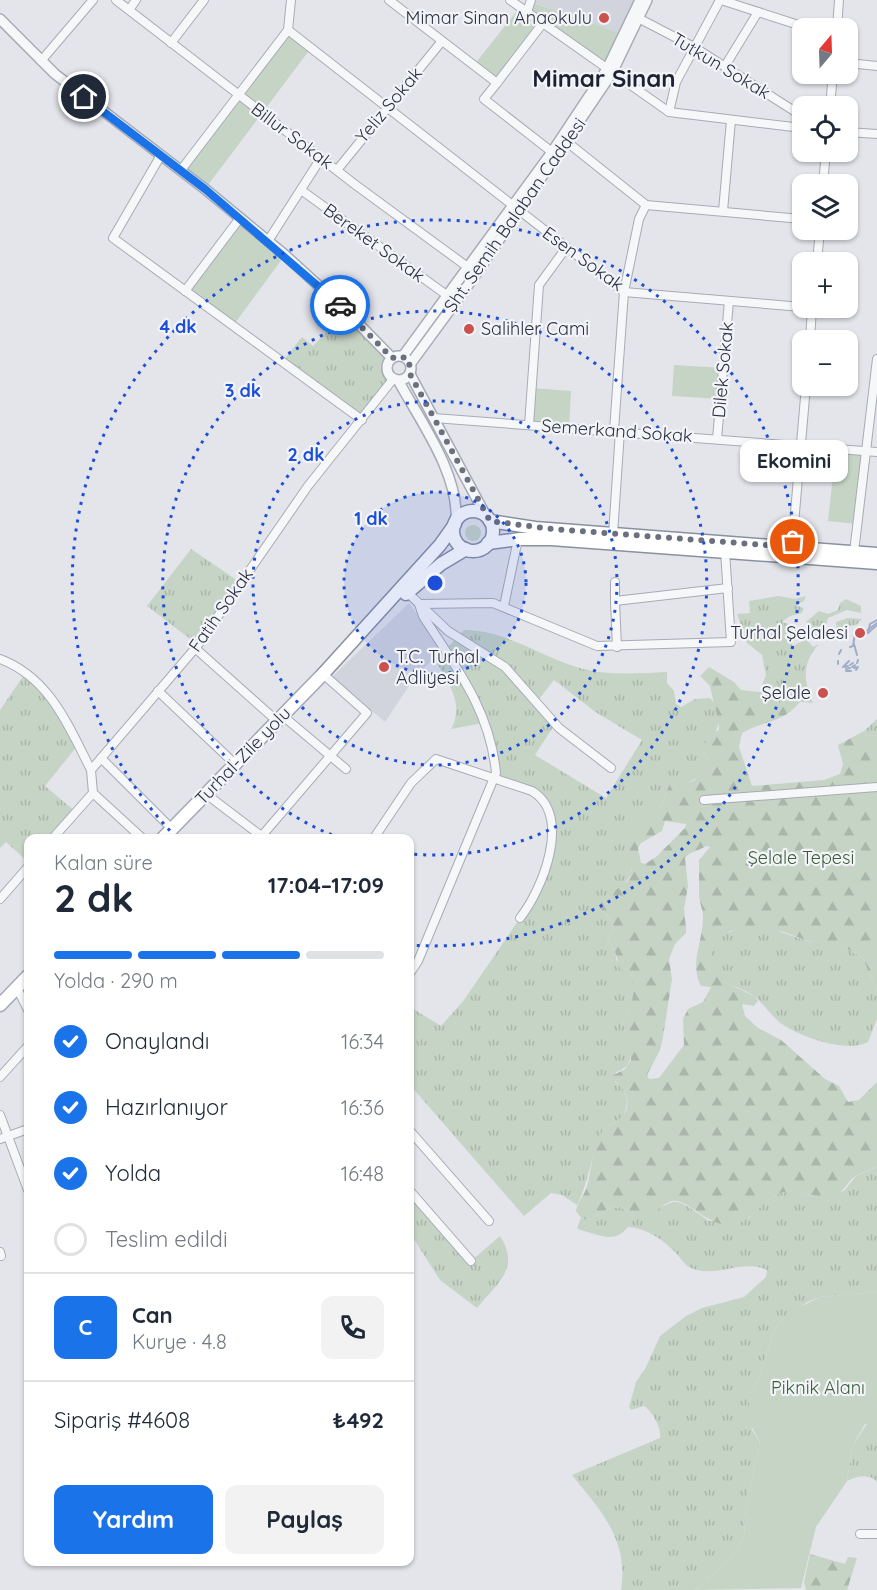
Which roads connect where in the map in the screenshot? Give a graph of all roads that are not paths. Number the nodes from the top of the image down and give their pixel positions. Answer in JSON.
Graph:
{"nodes":[{"id":1,"x":93,"y":0,"type":"edge"},
{"id":2,"x":116,"y":0,"type":"edge"},
{"id":3,"x":136,"y":0,"type":"edge"},
{"id":4,"x":204,"y":0,"type":"edge"},
{"id":5,"x":291,"y":0,"type":"edge"},
{"id":6,"x":389,"y":0,"type":"edge"},
{"id":7,"x":510,"y":0,"type":"edge"},
{"id":8,"x":531,"y":0,"type":"edge"},
{"id":9,"x":640,"y":0,"type":"edge"},
{"id":10,"x":647,"y":0,"type":"edge"},
{"id":11,"x":721,"y":0,"type":"edge"},
{"id":12,"x":839,"y":0,"type":"edge"},
{"id":13,"x":129,"y":10,"type":"junction"},
{"id":14,"x":527,"y":12,"type":"junction"},
{"id":15,"x":758,"y":12,"type":"junction"},
{"id":16,"x":638,"y":18,"type":"junction"},
{"id":17,"x":838,"y":18,"type":"edge"},
{"id":18,"x":0,"y":19,"type":"edge"},
{"id":19,"x":543,"y":23,"type":"junction"},
{"id":20,"x":792,"y":23,"type":"edge"},
{"id":21,"x":288,"y":30,"type":"junction"},
{"id":22,"x":442,"y":41,"type":"junction"},
{"id":23,"x":171,"y":43,"type":"junction"},
{"id":24,"x":694,"y":47,"type":"junction"},
{"id":25,"x":41,"y":61,"type":"junction"},
{"id":26,"x":858,"y":64,"type":"edge"},
{"id":27,"x":725,"y":66,"type":"junction"},
{"id":28,"x":877,"y":66,"type":"edge"},
{"id":29,"x":610,"y":71,"type":"junction"},
{"id":30,"x":497,"y":83,"type":"junction"},
{"id":31,"x":238,"y":95,"type":"junction"},
{"id":32,"x":388,"y":107,"type":"junction"},
{"id":33,"x":792,"y":110,"type":"edge"},
{"id":34,"x":669,"y":112,"type":"junction"},
{"id":35,"x":731,"y":120,"type":"junction"},
{"id":36,"x":792,"y":127,"type":"edge"},
{"id":37,"x":858,"y":133,"type":"edge"},
{"id":38,"x":877,"y":134,"type":"edge"},
{"id":39,"x":567,"y":142,"type":"junction"},
{"id":40,"x":552,"y":152,"type":"junction"},
{"id":41,"x":161,"y":155,"type":"junction"},
{"id":42,"x":321,"y":158,"type":"junction"},
{"id":43,"x":336,"y":170,"type":"junction"},
{"id":44,"x":181,"y":171,"type":"junction"},
{"id":45,"x":301,"y":190,"type":"junction"},
{"id":46,"x":645,"y":205,"type":"junction"},
{"id":47,"x":515,"y":209,"type":"junction"},
{"id":48,"x":723,"y":211,"type":"junction"},
{"id":49,"x":240,"y":218,"type":"junction"},
{"id":50,"x":792,"y":218,"type":"edge"},
{"id":51,"x":268,"y":241,"type":"junction"},
{"id":52,"x":566,"y":248,"type":"junction"},
{"id":53,"x":469,"y":268,"type":"junction"},
{"id":54,"x":185,"y":291,"type":"junction"},
{"id":55,"x":624,"y":292,"type":"junction"},
{"id":56,"x":448,"y":296,"type":"junction"},
{"id":57,"x":729,"y":301,"type":"junction"},
{"id":58,"x":792,"y":306,"type":"edge"},
{"id":59,"x":403,"y":356,"type":"junction"},
{"id":60,"x":392,"y":358,"type":"junction"},
{"id":61,"x":877,"y":360,"type":"edge"},
{"id":62,"x":411,"y":363,"type":"junction"},
{"id":63,"x":410,"y":374,"type":"junction"},
{"id":64,"x":396,"y":379,"type":"junction"},
{"id":65,"x":805,"y":396,"type":"edge"},
{"id":66,"x":434,"y":418,"type":"junction"},
{"id":67,"x":362,"y":420,"type":"junction"},
{"id":68,"x":529,"y":425,"type":"junction"},
{"id":69,"x":617,"y":430,"type":"junction"},
{"id":70,"x":717,"y":438,"type":"junction"},
{"id":71,"x":801,"y":446,"type":"junction"},
{"id":72,"x":866,"y":451,"type":"junction"},
{"id":73,"x":877,"y":452,"type":"edge"},
{"id":74,"x":488,"y":518,"type":"junction"},
{"id":75,"x":455,"y":522,"type":"junction"},
{"id":76,"x":613,"y":534,"type":"junction"},
{"id":77,"x":518,"y":539,"type":"junction"},
{"id":78,"x":488,"y":543,"type":"junction"},
{"id":79,"x":792,"y":547,"type":"junction"},
{"id":80,"x":466,"y":549,"type":"junction"},
{"id":81,"x":725,"y":551,"type":"junction"},
{"id":82,"x":854,"y":552,"type":"junction"},
{"id":83,"x":877,"y":554,"type":"edge"},
{"id":84,"x":877,"y":563,"type":"edge"},
{"id":85,"x":615,"y":582,"type":"dead end"},
{"id":86,"x":728,"y":588,"type":"junction"},
{"id":87,"x":408,"y":593,"type":"junction"},
{"id":88,"x":615,"y":601,"type":"junction"},
{"id":89,"x":419,"y":604,"type":"junction"},
{"id":90,"x":504,"y":606,"type":"junction"},
{"id":91,"x":616,"y":647,"type":"junction"},
{"id":92,"x":195,"y":648,"type":"junction"},
{"id":93,"x":0,"y":658,"type":"edge"},
{"id":94,"x":323,"y":675,"type":"junction"},
{"id":95,"x":158,"y":691,"type":"junction"},
{"id":96,"x":280,"y":719,"type":"junction"},
{"id":97,"x":329,"y":755,"type":"junction"},
{"id":98,"x":101,"y":758,"type":"junction"},
{"id":99,"x":235,"y":764,"type":"junction"},
{"id":100,"x":611,"y":768,"type":"dead end"},
{"id":101,"x":346,"y":769,"type":"dead end"},
{"id":102,"x":91,"y":770,"type":"junction"},
{"id":103,"x":495,"y":780,"type":"junction"},
{"id":104,"x":877,"y":787,"type":"edge"},
{"id":105,"x":93,"y":793,"type":"junction"},
{"id":106,"x":206,"y":794,"type":"junction"},
{"id":107,"x":704,"y":800,"type":"dead end"},
{"id":108,"x":172,"y":829,"type":"junction"},
{"id":109,"x":57,"y":834,"type":"edge"},
{"id":110,"x":137,"y":834,"type":"edge"},
{"id":111,"x":167,"y":834,"type":"edge"},
{"id":112,"x":257,"y":834,"type":"edge"},
{"id":113,"x":265,"y":834,"type":"edge"},
{"id":114,"x":377,"y":834,"type":"edge"},
{"id":115,"x":24,"y":872,"type":"edge"},
{"id":116,"x":0,"y":899,"type":"edge"},
{"id":117,"x":520,"y":918,"type":"dead end"},
{"id":118,"x":414,"y":967,"type":"edge"},
{"id":119,"x":24,"y":980,"type":"edge"},
{"id":120,"x":17,"y":988,"type":"junction"},
{"id":121,"x":24,"y":1002,"type":"edge"},
{"id":122,"x":0,"y":1004,"type":"edge"},
{"id":123,"x":24,"y":1050,"type":"edge"},
{"id":124,"x":0,"y":1077,"type":"edge"},
{"id":125,"x":0,"y":1115,"type":"edge"},
{"id":126,"x":24,"y":1130,"type":"edge"},
{"id":127,"x":414,"y":1136,"type":"edge"},
{"id":128,"x":4,"y":1137,"type":"edge"},
{"id":129,"x":24,"y":1178,"type":"edge"},
{"id":130,"x":414,"y":1196,"type":"edge"},
{"id":131,"x":489,"y":1221,"type":"dead end"},
{"id":132,"x":471,"y":1262,"type":"dead end"},
{"id":133,"x":860,"y":1534,"type":"dead end"},
{"id":134,"x":877,"y":1534,"type":"edge"}],
"edges":[{"from":1,"to":25,"type":"street"},
{"from":2,"to":13,"type":"street","name":"Billur Sokak"},
{"from":3,"to":13,"type":"street"},
{"from":4,"to":23,"type":"street"},
{"from":5,"to":21,"type":"street"},
{"from":6,"to":22,"type":"street"},
{"from":7,"to":14,"type":"street"},
{"from":8,"to":14,"type":"street"},
{"from":9,"to":29,"type":"street","name":"Şht. Semih Balaban Caddesi"},
{"from":10,"to":16,"type":"street","name":"Şht. Semih Balaban Caddesi"},
{"from":11,"to":15,"type":"street"},
{"from":11,"to":24,"type":"street"},
{"from":12,"to":17,"type":"street"},
{"from":13,"to":23,"type":"street","name":"Billur Sokak"},
{"from":14,"to":19,"type":"street"},
{"from":15,"to":20,"type":"street"},
{"from":15,"to":27,"type":"street"},
{"from":16,"to":24,"type":"street","name":"Tutkun Sokak"},
{"from":16,"to":29,"type":"street","name":"Şht. Semih Balaban Caddesi"},
{"from":18,"to":25,"type":"street"},
{"from":19,"to":29,"type":"street"},
{"from":19,"to":30,"type":"street"},
{"from":21,"to":31,"type":"street"},
{"from":21,"to":32,"type":"street","name":"Esen Sokak"},
{"from":22,"to":30,"type":"street"},
{"from":22,"to":32,"type":"street","name":"Yeliz Sokak"},
{"from":23,"to":31,"type":"street","name":"Billur Sokak"},
{"from":24,"to":27,"type":"street","name":"Tutkun Sokak"},
{"from":24,"to":34,"type":"street"},
{"from":25,"to":41,"type":"street"},
{"from":26,"to":28,"type":"street"},
{"from":27,"to":33,"type":"street","name":"Tutkun Sokak"},
{"from":29,"to":34,"type":"street"},
{"from":29,"to":39,"type":"street","name":"Şht. Semih Balaban Caddesi"},
{"from":29,"to":40,"type":"street","name":"Şht. Semih Balaban Caddesi"},
{"from":30,"to":40,"type":"street"},
{"from":31,"to":42,"type":"street","name":"Billur Sokak"},
{"from":31,"to":44,"type":"street"},
{"from":32,"to":43,"type":"street","name":"Yeliz Sokak"},
{"from":32,"to":47,"type":"street","name":"Esen Sokak"},
{"from":34,"to":35,"type":"street"},
{"from":35,"to":36,"type":"street"},
{"from":35,"to":48,"type":"street"},
{"from":37,"to":38,"type":"street"},
{"from":39,"to":46,"type":"street"},
{"from":39,"to":47,"type":"street","name":"Şht. Semih Balaban Caddesi"},
{"from":40,"to":47,"type":"street","name":"Şht. Semih Balaban Caddesi"},
{"from":41,"to":44,"type":"street"},
{"from":41,"to":54,"type":"street"},
{"from":42,"to":43,"type":"street","name":"Billur Sokak"},
{"from":42,"to":45,"type":"street"},
{"from":43,"to":53,"type":"street","name":"Billur Sokak"},
{"from":44,"to":49,"type":"street"},
{"from":45,"to":51,"type":"street"},
{"from":45,"to":56,"type":"street","name":"Bereket Sokak"},
{"from":46,"to":48,"type":"street"},
{"from":46,"to":55,"type":"street"},
{"from":47,"to":52,"type":"street","name":"Esen Sokak"},
{"from":47,"to":53,"type":"street","name":"Şht. Semih Balaban Caddesi"},
{"from":47,"to":62,"type":"street","name":"Şht. Semih Balaban Caddesi"},
{"from":48,"to":50,"type":"street"},
{"from":49,"to":51,"type":"street"},
{"from":49,"to":54,"type":"street"},
{"from":51,"to":60,"type":"street"},
{"from":52,"to":55,"type":"street","name":"Esen Sokak"},
{"from":52,"to":68,"type":"street"},
{"from":53,"to":56,"type":"street","name":"Şht. Semih Balaban Caddesi"},
{"from":54,"to":67,"type":"street"},
{"from":55,"to":57,"type":"street","name":"Esen Sokak"},
{"from":55,"to":69,"type":"street"},
{"from":56,"to":59,"type":"street","name":"Şht. Semih Balaban Caddesi"},
{"from":57,"to":58,"type":"street","name":"Esen Sokak"},
{"from":57,"to":70,"type":"street","name":"Dilek Sokak"},
{"from":59,"to":60,"type":"street"},
{"from":59,"to":62,"type":"street"},
{"from":60,"to":64,"type":"street"},
{"from":61,"to":72,"type":"street"},
{"from":62,"to":63,"type":"street"},
{"from":63,"to":64,"type":"street"},
{"from":63,"to":66,"type":"street"},
{"from":64,"to":67,"type":"street","name":"Fatih Sokak"},
{"from":64,"to":75,"type":"street"},
{"from":65,"to":71,"type":"street"},
{"from":66,"to":68,"type":"street","name":"Semerkand Sokak"},
{"from":66,"to":74,"type":"street"},
{"from":67,"to":92,"type":"street","name":"Fatih Sokak"},
{"from":68,"to":69,"type":"street","name":"Semerkand Sokak"},
{"from":69,"to":70,"type":"street","name":"Semerkand Sokak"},
{"from":69,"to":76,"type":"street"},
{"from":70,"to":71,"type":"street","name":"Semerkand Sokak"},
{"from":71,"to":72,"type":"street","name":"Semerkand Sokak"},
{"from":71,"to":79,"type":"street"},
{"from":72,"to":73,"type":"street","name":"Semerkand Sokak"},
{"from":72,"to":82,"type":"street"},
{"from":74,"to":75,"type":"main road"},
{"from":74,"to":76,"type":"main road"},
{"from":74,"to":78,"type":"main road"},
{"from":75,"to":80,"type":"main road"},
{"from":75,"to":94,"type":"main road"},
{"from":76,"to":79,"type":"main road"},
{"from":77,"to":78,"type":"main road"},
{"from":77,"to":81,"type":"main road"},
{"from":77,"to":90,"type":"street"},
{"from":78,"to":80,"type":"main road"},
{"from":79,"to":82,"type":"main road"},
{"from":80,"to":87,"type":"main road"},
{"from":81,"to":84,"type":"main road"},
{"from":81,"to":86,"type":"street"},
{"from":82,"to":83,"type":"main road"},
{"from":85,"to":88,"type":"street"},
{"from":86,"to":88,"type":"street"},
{"from":86,"to":91,"type":"street"},
{"from":87,"to":89,"type":"street"},
{"from":87,"to":94,"type":"main road"},
{"from":88,"to":91,"type":"street"},
{"from":89,"to":90,"type":"street"},
{"from":89,"to":100,"type":"street"},
{"from":89,"to":103,"type":"street"},
{"from":90,"to":91,"type":"street"},
{"from":92,"to":95,"type":"street","name":"Fatih Sokak"},
{"from":92,"to":96,"type":"street"},
{"from":93,"to":102,"type":"street"},
{"from":94,"to":96,"type":"main road","name":"Turhal-Zile yolu"},
{"from":94,"to":97,"type":"street"},
{"from":95,"to":98,"type":"street","name":"Fatih Sokak"},
{"from":95,"to":99,"type":"street"},
{"from":96,"to":97,"type":"street"},
{"from":96,"to":99,"type":"main road","name":"Turhal-Zile yolu"},
{"from":97,"to":101,"type":"street"},
{"from":97,"to":113,"type":"street"},
{"from":98,"to":102,"type":"street","name":"Fatih Sokak"},
{"from":98,"to":108,"type":"street"},
{"from":99,"to":106,"type":"main road","name":"Turhal-Zile yolu"},
{"from":102,"to":105,"type":"street"},
{"from":103,"to":114,"type":"street"},
{"from":103,"to":117,"type":"street"},
{"from":103,"to":118,"type":"street"},
{"from":104,"to":107,"type":"street"},
{"from":105,"to":109,"type":"street"},
{"from":105,"to":110,"type":"street"},
{"from":106,"to":108,"type":"main road","name":"Turhal-Zile yolu"},
{"from":106,"to":112,"type":"street"},
{"from":108,"to":111,"type":"main road","name":"Turhal-Zile yolu"},
{"from":115,"to":116,"type":"street"},
{"from":119,"to":120,"type":"main road"},
{"from":120,"to":121,"type":"street"},
{"from":120,"to":122,"type":"main road"},
{"from":123,"to":124,"type":"street"},
{"from":125,"to":128,"type":"street"},
{"from":126,"to":128,"type":"street"},
{"from":127,"to":131,"type":"street"},
{"from":128,"to":129,"type":"street"},
{"from":130,"to":132,"type":"street"},
{"from":133,"to":134,"type":"street"}]}
